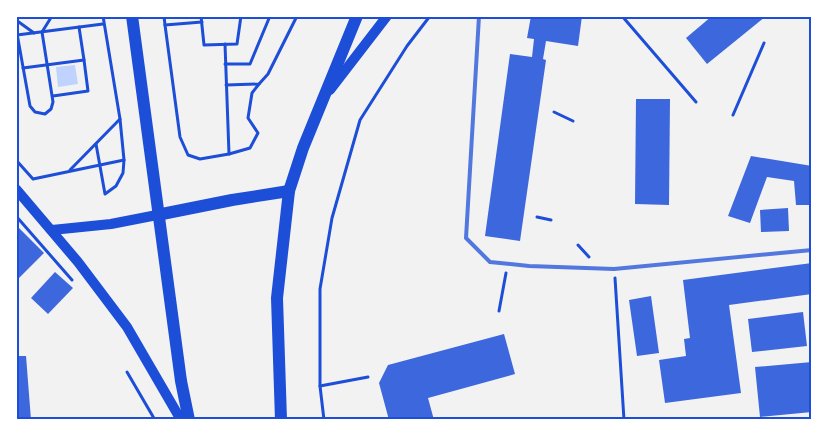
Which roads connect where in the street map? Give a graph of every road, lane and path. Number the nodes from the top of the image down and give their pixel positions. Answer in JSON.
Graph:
{"nodes":[{"id":1,"x":52,"y":16,"type":"edge"},
{"id":2,"x":103,"y":16,"type":"edge"},
{"id":3,"x":132,"y":16,"type":"edge"},
{"id":4,"x":164,"y":16,"type":"edge"},
{"id":5,"x":201,"y":16,"type":"edge"},
{"id":6,"x":241,"y":16,"type":"edge"},
{"id":7,"x":270,"y":16,"type":"edge"},
{"id":8,"x":297,"y":16,"type":"edge"},
{"id":9,"x":357,"y":16,"type":"edge"},
{"id":10,"x":387,"y":16,"type":"edge"},
{"id":11,"x":430,"y":16,"type":"edge"},
{"id":12,"x":479,"y":16,"type":"edge"},
{"id":13,"x":622,"y":16,"type":"edge"},
{"id":14,"x":16,"y":20,"type":"edge"},
{"id":15,"x":202,"y":22,"type":"junction"},
{"id":16,"x":104,"y":24,"type":"junction"},
{"id":17,"x":165,"y":25,"type":"junction"},
{"id":18,"x":79,"y":27,"type":"junction"},
{"id":19,"x":16,"y":28,"type":"edge"},
{"id":20,"x":42,"y":32,"type":"junction"},
{"id":21,"x":34,"y":33,"type":"junction"},
{"id":22,"x":17,"y":35,"type":"edge"},
{"id":23,"x":764,"y":43,"type":"dead end"},
{"id":24,"x":225,"y":44,"type":"junction"},
{"id":25,"x":84,"y":60,"type":"junction"},
{"id":26,"x":48,"y":64,"type":"junction"},
{"id":27,"x":225,"y":64,"type":"junction"},
{"id":28,"x":23,"y":68,"type":"junction"},
{"id":29,"x":259,"y":84,"type":"junction"},
{"id":30,"x":226,"y":85,"type":"junction"},
{"id":31,"x":52,"y":96,"type":"junction"},
{"id":32,"x":325,"y":96,"type":"junction"},
{"id":33,"x":696,"y":102,"type":"dead end"},
{"id":34,"x":554,"y":112,"type":"dead end"},
{"id":35,"x":733,"y":115,"type":"dead end"},
{"id":36,"x":120,"y":119,"type":"junction"},
{"id":37,"x":573,"y":120,"type":"dead end"},
{"id":38,"x":96,"y":144,"type":"junction"},
{"id":39,"x":229,"y":154,"type":"junction"},
{"id":40,"x":16,"y":160,"type":"edge"},
{"id":41,"x":124,"y":160,"type":"junction"},
{"id":42,"x":100,"y":165,"type":"junction"},
{"id":43,"x":69,"y":171,"type":"junction"},
{"id":44,"x":16,"y":189,"type":"edge"},
{"id":45,"x":289,"y":191,"type":"junction"},
{"id":46,"x":157,"y":215,"type":"junction"},
{"id":47,"x":16,"y":216,"type":"edge"},
{"id":48,"x":537,"y":218,"type":"dead end"},
{"id":49,"x":551,"y":220,"type":"dead end"},
{"id":50,"x":52,"y":230,"type":"junction"},
{"id":51,"x":812,"y":250,"type":"edge"},
{"id":52,"x":508,"y":264,"type":"junction"},
{"id":53,"x":614,"y":269,"type":"junction"},
{"id":54,"x":73,"y":280,"type":"dead end"},
{"id":55,"x":499,"y":311,"type":"dead end"},
{"id":56,"x":128,"y":372,"type":"dead end"},
{"id":57,"x":368,"y":377,"type":"dead end"},
{"id":58,"x":320,"y":386,"type":"junction"},
{"id":59,"x":155,"y":420,"type":"edge"},
{"id":60,"x":181,"y":420,"type":"edge"},
{"id":61,"x":189,"y":420,"type":"edge"},
{"id":62,"x":280,"y":420,"type":"edge"},
{"id":63,"x":324,"y":420,"type":"edge"},
{"id":64,"x":624,"y":420,"type":"edge"}],
"edges":[{"from":1,"to":20,"type":"path"},
{"from":2,"to":16,"type":"path"},
{"from":3,"to":46,"type":"main road"},
{"from":4,"to":17,"type":"path"},
{"from":5,"to":15,"type":"path"},
{"from":6,"to":24,"type":"path"},
{"from":7,"to":27,"type":"path"},
{"from":8,"to":29,"type":"path"},
{"from":9,"to":32,"type":"main road"},
{"from":10,"to":32,"type":"main road"},
{"from":11,"to":58,"type":"path"},
{"from":12,"to":52,"type":"lane"},
{"from":13,"to":33,"type":"path"},
{"from":14,"to":21,"type":"path"},
{"from":15,"to":17,"type":"path"},
{"from":15,"to":24,"type":"path"},
{"from":16,"to":18,"type":"path"},
{"from":16,"to":36,"type":"path"},
{"from":17,"to":39,"type":"path"},
{"from":18,"to":20,"type":"path"},
{"from":18,"to":25,"type":"path"},
{"from":19,"to":22,"type":"path"},
{"from":20,"to":21,"type":"path"},
{"from":20,"to":26,"type":"path"},
{"from":21,"to":22,"type":"path"},
{"from":22,"to":28,"type":"path"},
{"from":23,"to":35,"type":"path"},
{"from":24,"to":27,"type":"path"},
{"from":25,"to":26,"type":"path"},
{"from":25,"to":31,"type":"path"},
{"from":26,"to":28,"type":"path"},
{"from":26,"to":31,"type":"path"},
{"from":27,"to":30,"type":"path"},
{"from":28,"to":31,"type":"path"},
{"from":29,"to":30,"type":"path"},
{"from":29,"to":39,"type":"path"},
{"from":30,"to":39,"type":"path"},
{"from":32,"to":45,"type":"main road"},
{"from":34,"to":37,"type":"path"},
{"from":36,"to":38,"type":"path"},
{"from":36,"to":41,"type":"path"},
{"from":38,"to":42,"type":"path"},
{"from":38,"to":43,"type":"path"},
{"from":40,"to":43,"type":"path"},
{"from":41,"to":42,"type":"path"},
{"from":41,"to":42,"type":"path"},
{"from":42,"to":43,"type":"path"},
{"from":44,"to":50,"type":"main road"},
{"from":45,"to":46,"type":"main road"},
{"from":45,"to":62,"type":"main road"},
{"from":46,"to":50,"type":"main road"},
{"from":46,"to":61,"type":"main road"},
{"from":47,"to":54,"type":"path"},
{"from":48,"to":49,"type":"path"},
{"from":50,"to":60,"type":"main road"},
{"from":51,"to":53,"type":"lane"},
{"from":52,"to":53,"type":"lane"},
{"from":52,"to":55,"type":"path"},
{"from":53,"to":64,"type":"path"},
{"from":56,"to":59,"type":"path"},
{"from":57,"to":58,"type":"path"},
{"from":58,"to":63,"type":"path"}]}
